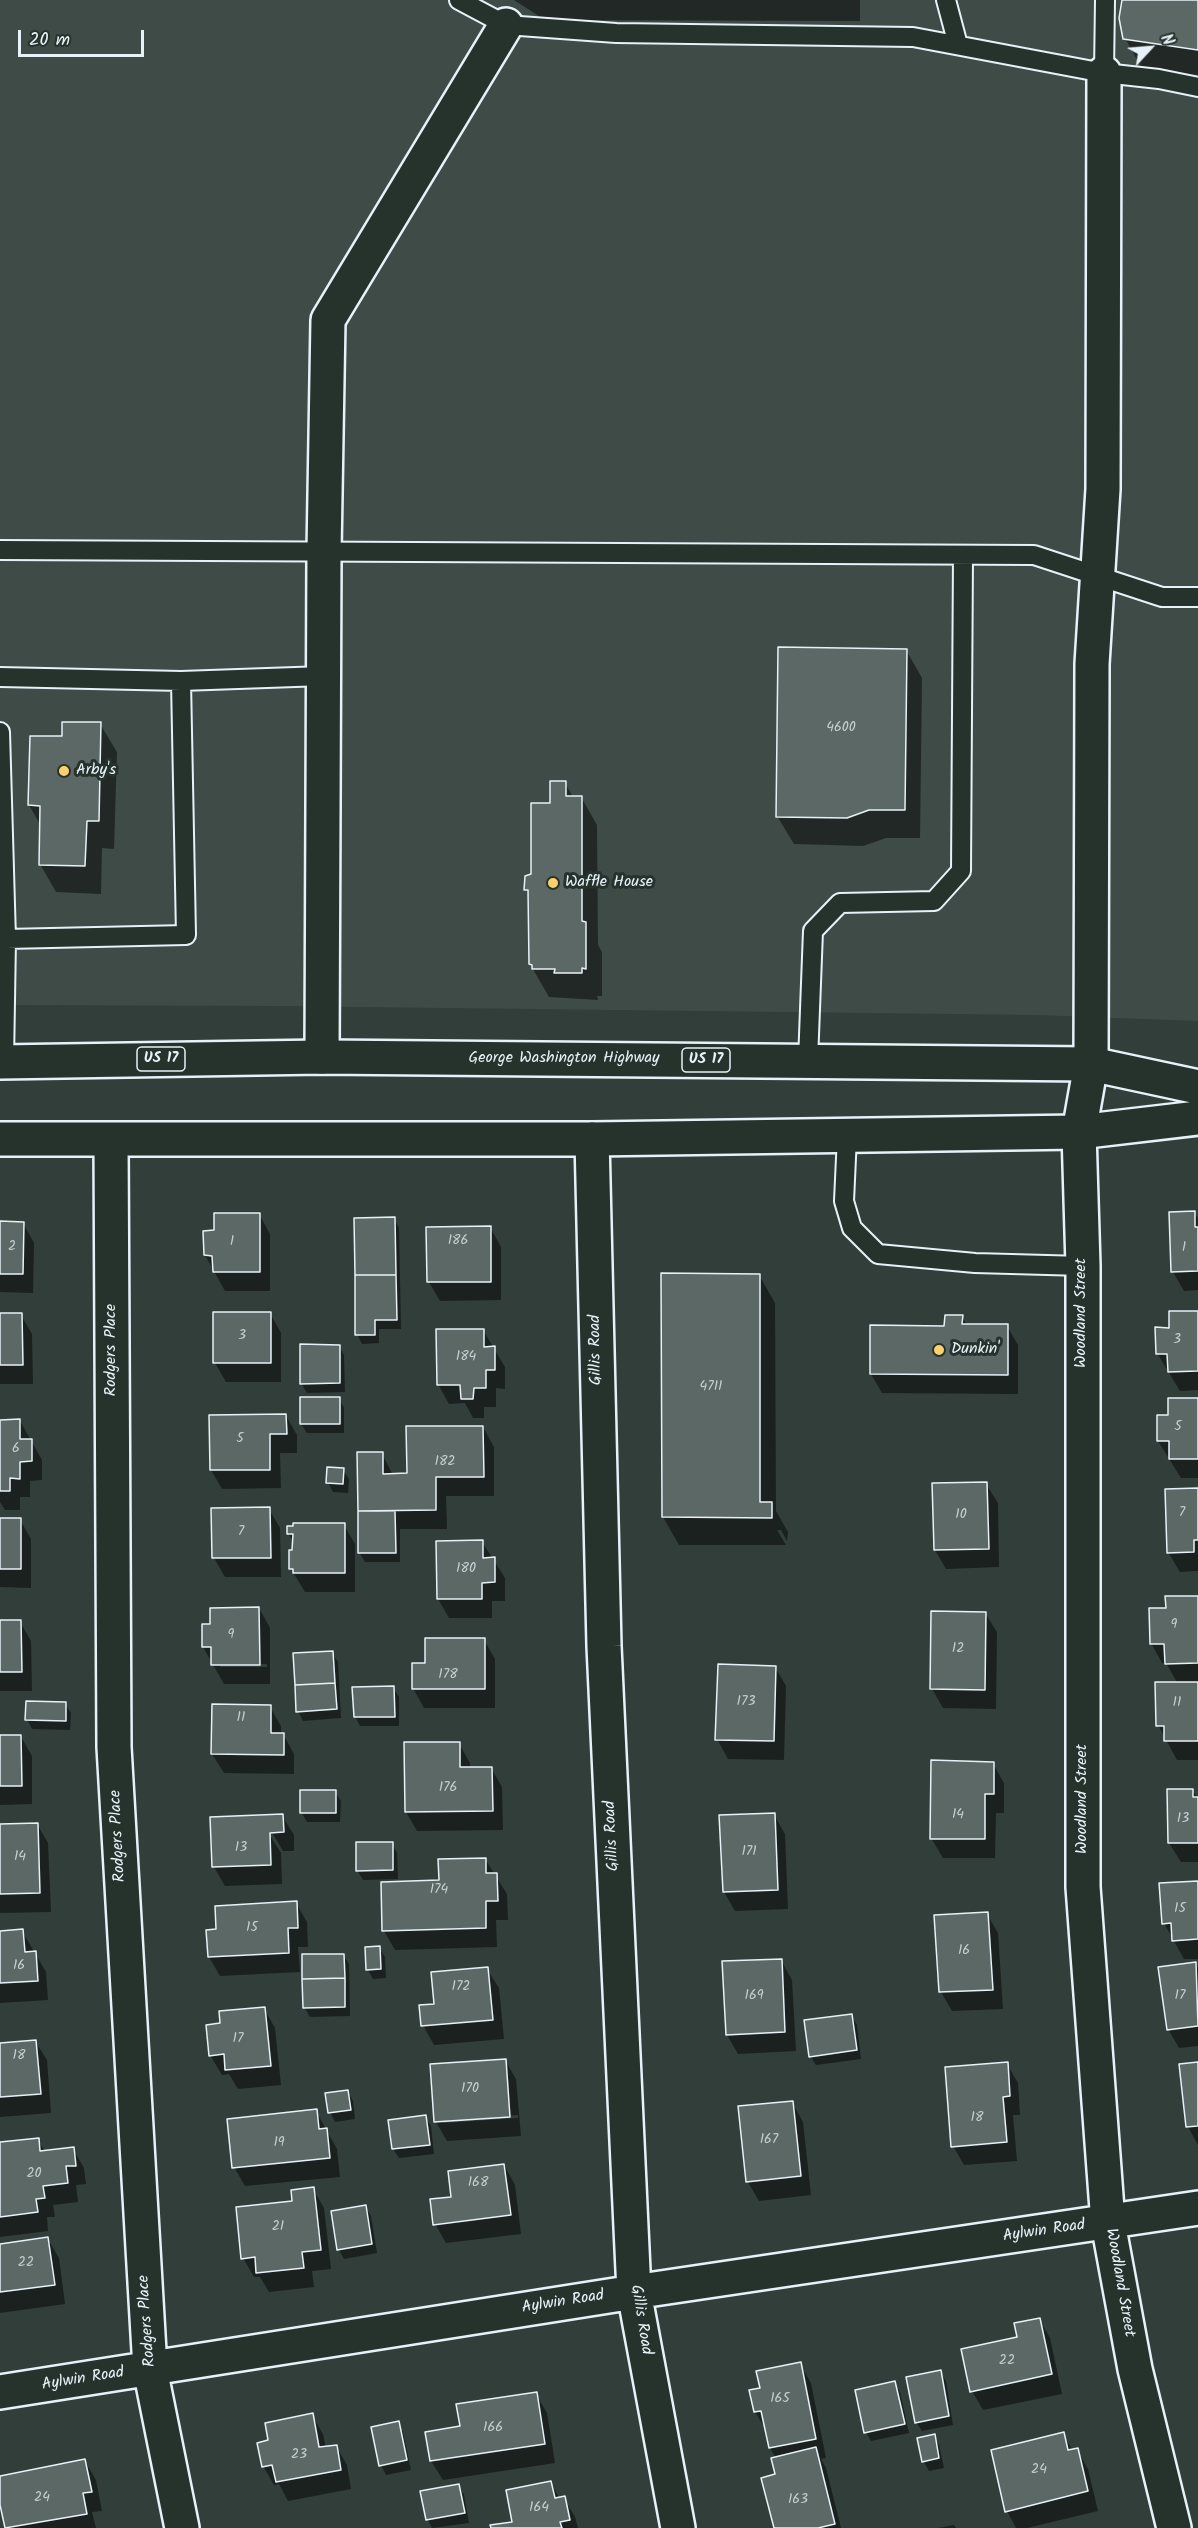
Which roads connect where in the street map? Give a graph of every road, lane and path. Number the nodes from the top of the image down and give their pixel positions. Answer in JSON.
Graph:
{"nodes":[{"id":1,"x":459,"y":0,"type":"edge"},
{"id":2,"x":946,"y":0,"type":"edge"},
{"id":3,"x":1105,"y":0,"type":"edge"},
{"id":4,"x":506,"y":25,"type":"junction"},
{"id":5,"x":958,"y":45,"type":"junction"},
{"id":6,"x":1104,"y":73,"type":"junction"},
{"id":7,"x":1198,"y":87,"type":"edge"},
{"id":8,"x":0,"y":550,"type":"edge"},
{"id":9,"x":324,"y":552,"type":"junction"},
{"id":10,"x":963,"y":555,"type":"junction"},
{"id":11,"x":1098,"y":576,"type":"junction"},
{"id":12,"x":1198,"y":597,"type":"edge"},
{"id":13,"x":324,"y":676,"type":"junction"},
{"id":14,"x":0,"y":677,"type":"edge"},
{"id":15,"x":181,"y":681,"type":"junction"},
{"id":16,"x":0,"y":732,"type":"edge"},
{"id":17,"x":6,"y":939,"type":"junction"},
{"id":18,"x":322,"y":1057,"type":"junction"},
{"id":19,"x":808,"y":1061,"type":"junction"},
{"id":20,"x":2,"y":1062,"type":"edge"},
{"id":21,"x":1091,"y":1064,"type":"junction"},
{"id":22,"x":1198,"y":1087,"type":"edge"},
{"id":23,"x":1198,"y":1118,"type":"edge"},
{"id":24,"x":1079,"y":1132,"type":"junction"},
{"id":25,"x":847,"y":1136,"type":"junction"},
{"id":26,"x":0,"y":1139,"type":"edge"},
{"id":27,"x":592,"y":1139,"type":"junction"},
{"id":28,"x":111,"y":1140,"type":"junction"},
{"id":29,"x":1083,"y":1266,"type":"junction"},
{"id":30,"x":1198,"y":2208,"type":"edge"},
{"id":31,"x":1108,"y":2223,"type":"junction"},
{"id":32,"x":634,"y":2292,"type":"junction"},
{"id":33,"x":150,"y":2369,"type":"junction"},
{"id":34,"x":0,"y":2392,"type":"edge"},
{"id":35,"x":182,"y":2528,"type":"edge"},
{"id":36,"x":678,"y":2528,"type":"edge"},
{"id":37,"x":1174,"y":2528,"type":"edge"}],
"edges":[{"from":1,"to":4,"type":"lane"},
{"from":2,"to":5,"type":"lane"},
{"from":3,"to":6,"type":"lane"},
{"from":4,"to":5,"type":"lane"},
{"from":4,"to":9,"type":"street"},
{"from":5,"to":6,"type":"lane"},
{"from":6,"to":7,"type":"lane"},
{"from":6,"to":11,"type":"street","name":"Woodland Street"},
{"from":8,"to":9,"type":"lane"},
{"from":9,"to":10,"type":"lane"},
{"from":9,"to":13,"type":"street"},
{"from":10,"to":11,"type":"lane"},
{"from":10,"to":19,"type":"lane"},
{"from":11,"to":12,"type":"lane"},
{"from":11,"to":21,"type":"street","name":"Woodland Street"},
{"from":13,"to":15,"type":"lane"},
{"from":13,"to":18,"type":"street"},
{"from":14,"to":15,"type":"lane"},
{"from":15,"to":17,"type":"lane"},
{"from":16,"to":17,"type":"lane"},
{"from":17,"to":20,"type":"lane"},
{"from":18,"to":19,"type":"street","name":"George Washington Highway","number":"US 17"},
{"from":18,"to":20,"type":"street","name":"George Washington Highway","number":"US 17"},
{"from":19,"to":21,"type":"street","name":"George Washington Highway","number":"US 17"},
{"from":21,"to":22,"type":"street","name":"George Washington Highway","number":"US 17"},
{"from":21,"to":24,"type":"street","name":"Woodland Street"},
{"from":23,"to":24,"type":"street"},
{"from":24,"to":25,"type":"street"},
{"from":24,"to":29,"type":"street","name":"Woodland Street"},
{"from":25,"to":27,"type":"street"},
{"from":25,"to":29,"type":"lane"},
{"from":26,"to":28,"type":"street"},
{"from":27,"to":28,"type":"street"},
{"from":27,"to":32,"type":"street","name":"Gillis Road"},
{"from":28,"to":33,"type":"street","name":"Rodgers Place"},
{"from":29,"to":31,"type":"street","name":"Woodland Street"},
{"from":30,"to":31,"type":"street","name":"Aylwin Road"},
{"from":31,"to":32,"type":"street","name":"Aylwin Road"},
{"from":31,"to":37,"type":"street","name":"Woodland Street"},
{"from":32,"to":33,"type":"street","name":"Aylwin Road"},
{"from":32,"to":36,"type":"street","name":"Gillis Road"},
{"from":33,"to":34,"type":"street","name":"Aylwin Road"},
{"from":33,"to":35,"type":"street","name":"Rodgers Place"}]}
